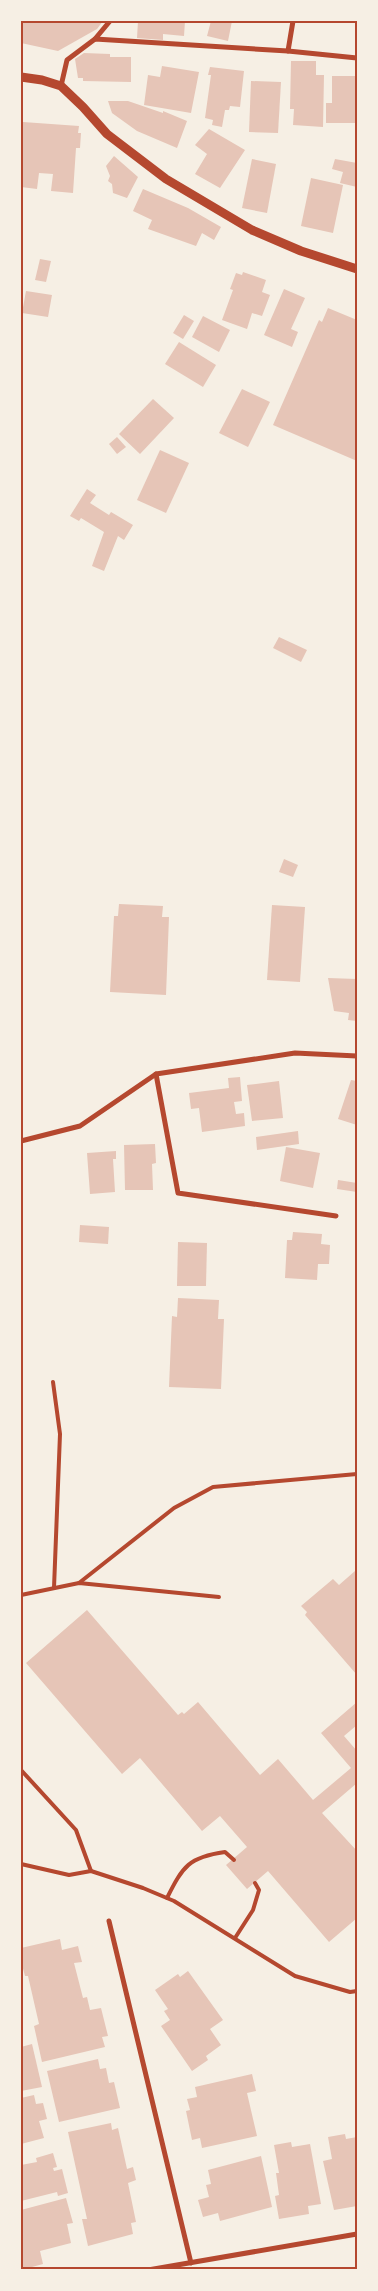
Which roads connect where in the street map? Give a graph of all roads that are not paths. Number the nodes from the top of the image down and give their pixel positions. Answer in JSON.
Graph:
{"nodes":[{"id":1,"x":110,"y":21,"type":"edge"},
{"id":2,"x":293,"y":21,"type":"edge"},
{"id":3,"x":95,"y":39,"type":"junction"},
{"id":4,"x":288,"y":51,"type":"junction"},
{"id":5,"x":357,"y":58,"type":"edge"},
{"id":6,"x":21,"y":77,"type":"edge"},
{"id":7,"x":61,"y":86,"type":"junction"},
{"id":8,"x":357,"y":269,"type":"edge"},
{"id":9,"x":357,"y":1056,"type":"edge"},
{"id":10,"x":156,"y":1074,"type":"junction"},
{"id":11,"x":21,"y":1142,"type":"edge"},
{"id":12,"x":336,"y":1216,"type":"dead end"},
{"id":13,"x":53,"y":1382,"type":"dead end"},
{"id":14,"x":357,"y":1474,"type":"edge"},
{"id":15,"x":79,"y":1583,"type":"junction"},
{"id":16,"x":54,"y":1588,"type":"junction"},
{"id":17,"x":21,"y":1595,"type":"edge"},
{"id":18,"x":220,"y":1597,"type":"dead end"},
{"id":19,"x":21,"y":1770,"type":"edge"},
{"id":20,"x":234,"y":1860,"type":"dead end"},
{"id":21,"x":21,"y":1864,"type":"edge"},
{"id":22,"x":91,"y":1871,"type":"junction"},
{"id":23,"x":254,"y":1883,"type":"dead end"},
{"id":24,"x":166,"y":1898,"type":"junction"},
{"id":25,"x":109,"y":1920,"type":"dead end"},
{"id":26,"x":235,"y":1938,"type":"junction"},
{"id":27,"x":357,"y":1991,"type":"edge"},
{"id":28,"x":357,"y":2234,"type":"edge"},
{"id":29,"x":191,"y":2263,"type":"junction"},
{"id":30,"x":148,"y":2270,"type":"edge"}],
"edges":[{"from":1,"to":3,"type":"street"},
{"from":2,"to":4,"type":"street"},
{"from":3,"to":4,"type":"street"},
{"from":3,"to":7,"type":"street"},
{"from":4,"to":5,"type":"street"},
{"from":6,"to":7,"type":"street"},
{"from":7,"to":8,"type":"street"},
{"from":9,"to":10,"type":"street"},
{"from":10,"to":11,"type":"street"},
{"from":10,"to":12,"type":"street"},
{"from":13,"to":16,"type":"lane"},
{"from":14,"to":15,"type":"lane"},
{"from":15,"to":16,"type":"lane"},
{"from":15,"to":18,"type":"lane"},
{"from":16,"to":17,"type":"lane"},
{"from":19,"to":22,"type":"lane"},
{"from":20,"to":24,"type":"lane"},
{"from":21,"to":22,"type":"lane"},
{"from":22,"to":24,"type":"lane"},
{"from":23,"to":26,"type":"lane"},
{"from":24,"to":26,"type":"lane"},
{"from":25,"to":29,"type":"street"},
{"from":26,"to":27,"type":"lane"},
{"from":28,"to":29,"type":"street"},
{"from":29,"to":30,"type":"street"}]}
